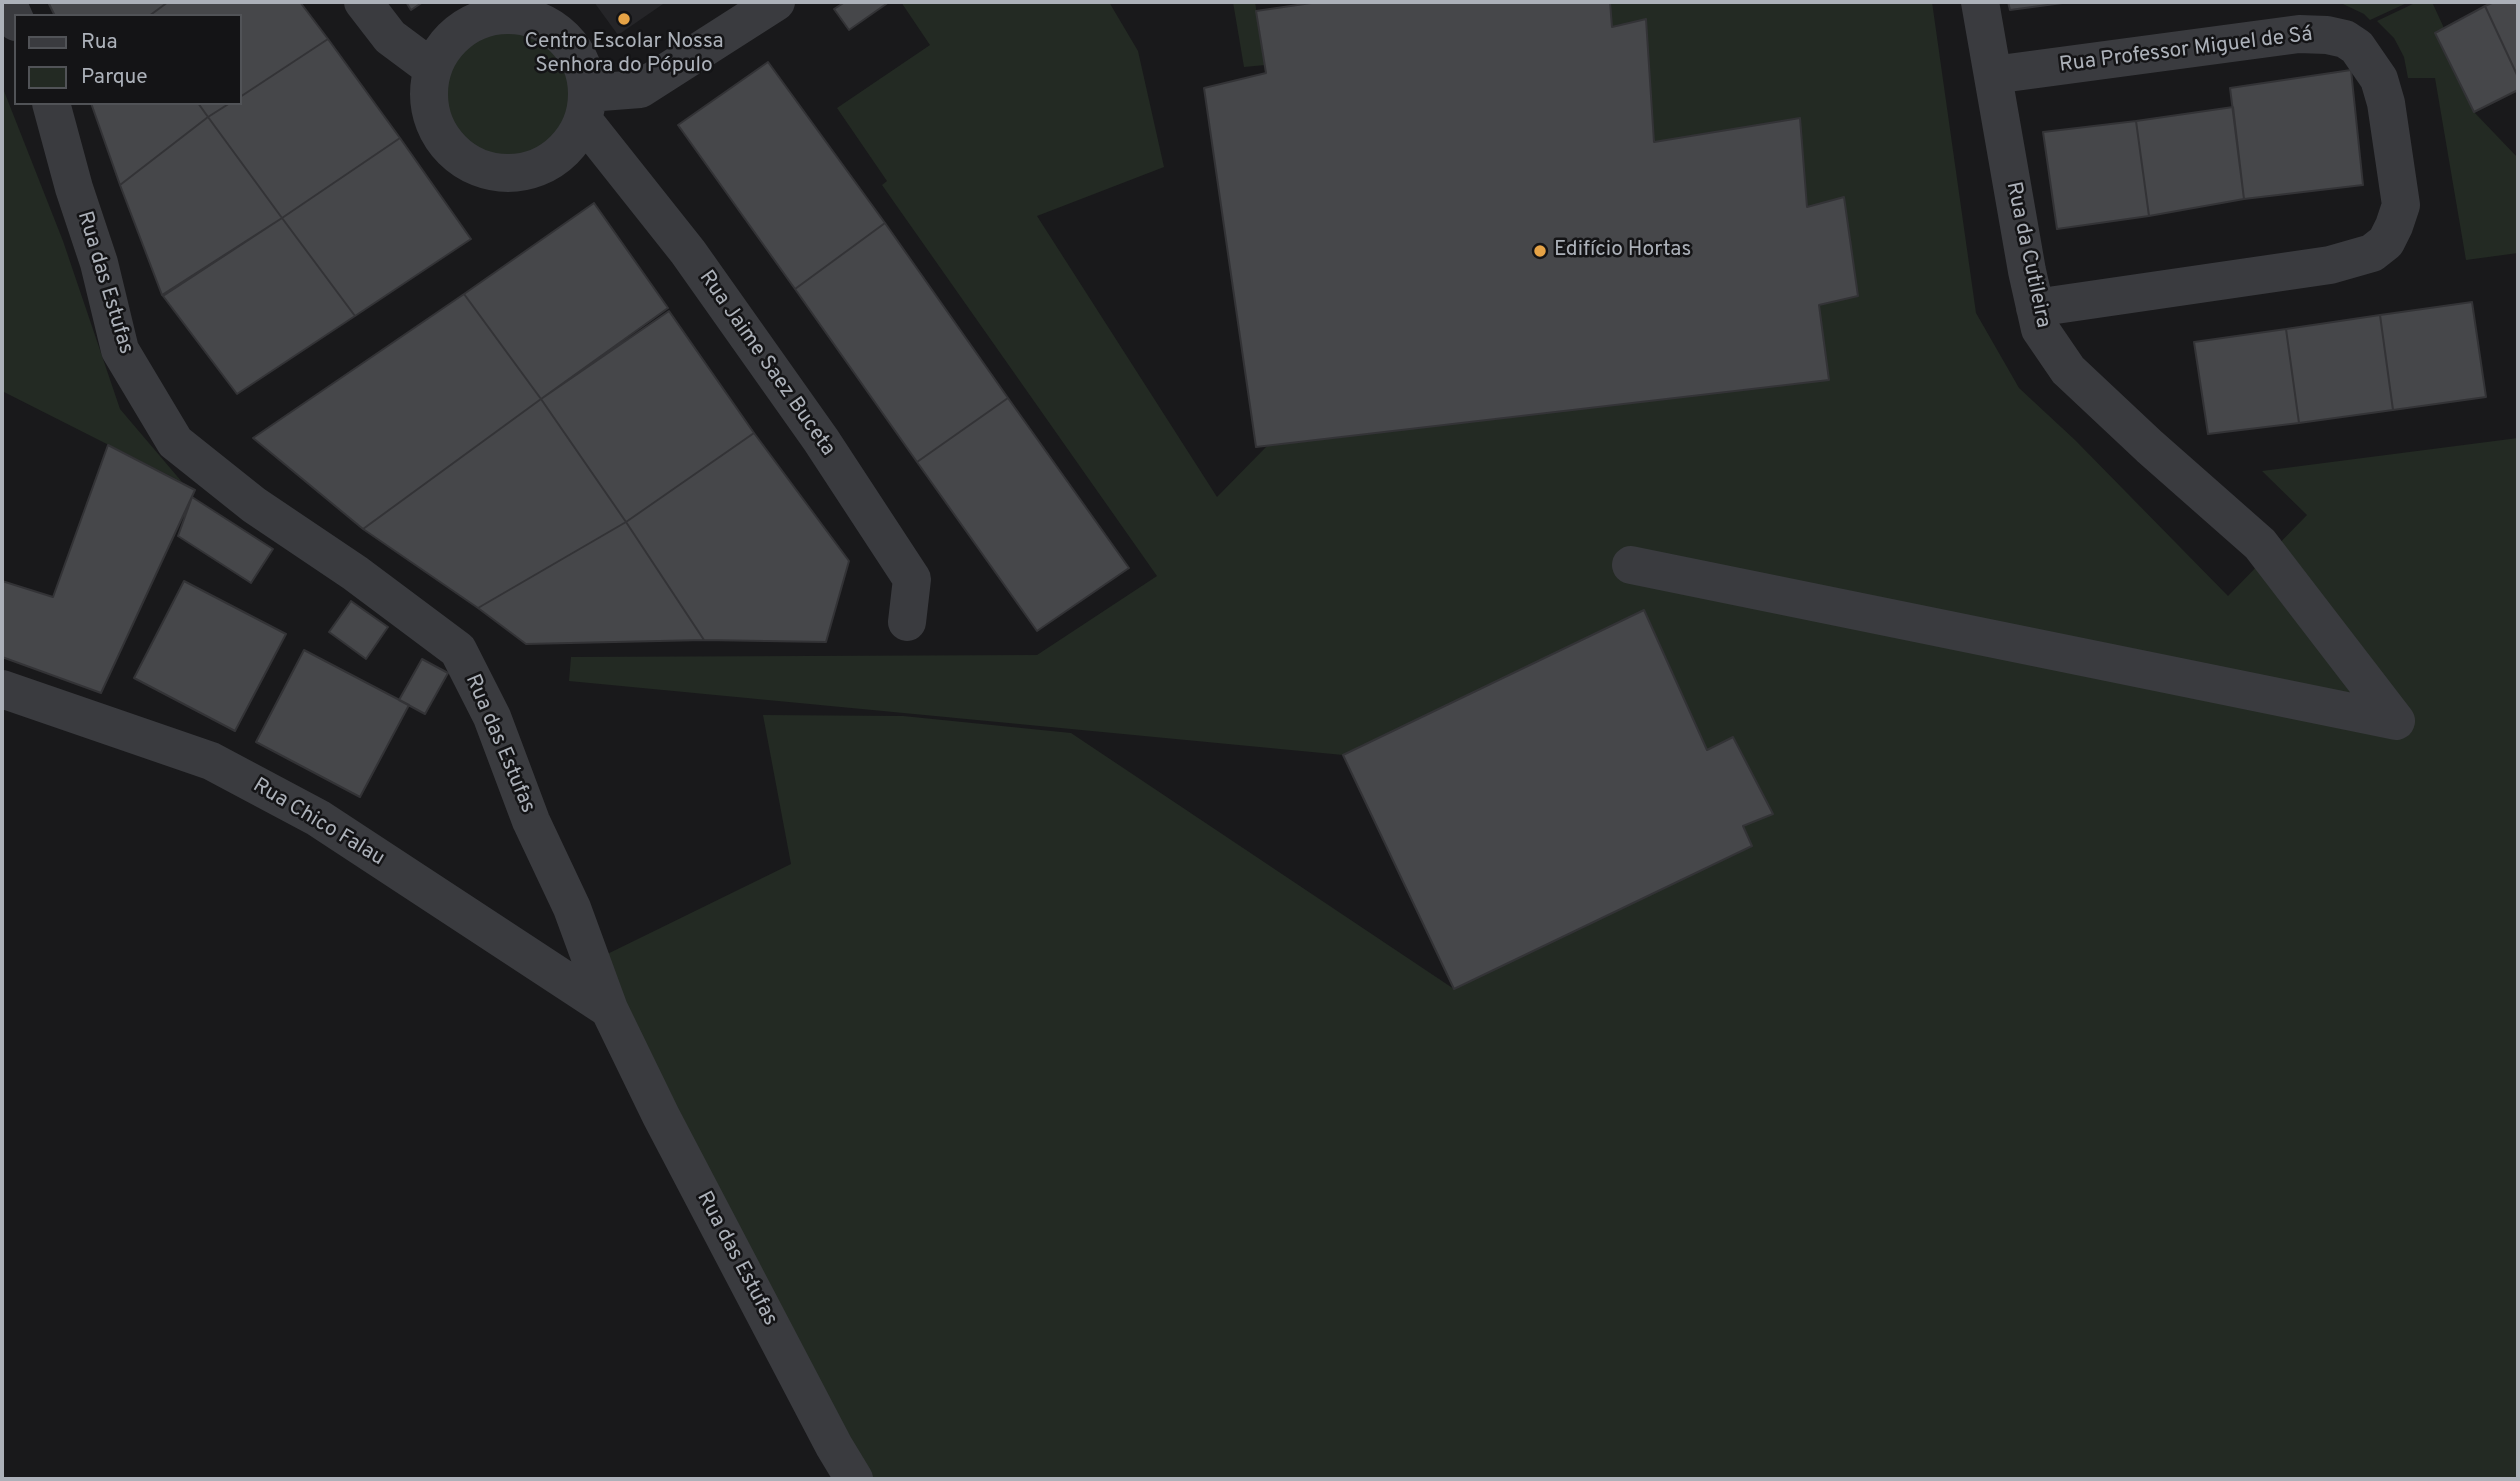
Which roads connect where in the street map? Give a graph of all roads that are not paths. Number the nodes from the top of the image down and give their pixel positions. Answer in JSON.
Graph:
{"nodes":[{"id":1,"x":363,"y":2,"type":"edge"},
{"id":2,"x":776,"y":2,"type":"edge"},
{"id":3,"x":1980,"y":2,"type":"edge"},
{"id":4,"x":433,"y":69,"type":"junction"},
{"id":5,"x":1993,"y":75,"type":"junction"},
{"id":6,"x":52,"y":105,"type":"edge"},
{"id":7,"x":586,"y":107,"type":"junction"},
{"id":8,"x":2035,"y":308,"type":"junction"},
{"id":9,"x":1631,"y":565,"type":"dead end"},
{"id":10,"x":908,"y":622,"type":"dead end"},
{"id":11,"x":2,"y":689,"type":"edge"},
{"id":12,"x":609,"y":1009,"type":"junction"},
{"id":13,"x":854,"y":1479,"type":"edge"}],
"edges":[{"from":1,"to":4,"type":"street"},
{"from":2,"to":7,"type":"street"},
{"from":3,"to":5,"type":"street","name":"Rua da Cutileira"},
{"from":4,"to":7,"type":"street"},
{"from":4,"to":7,"type":"street"},
{"from":5,"to":8,"type":"street","name":"Rua da Cutileira"},
{"from":5,"to":8,"type":"street","name":"Rua Professor Miguel de Sá"},
{"from":6,"to":12,"type":"street","name":"Rua das Estufas"},
{"from":7,"to":10,"type":"street","name":"Rua Jaime Saez Buceta"},
{"from":8,"to":9,"type":"street","name":"Rua da Cutileira"},
{"from":11,"to":12,"type":"street","name":"Rua Chico Falau"},
{"from":12,"to":13,"type":"street","name":"Rua das Estufas"}]}
